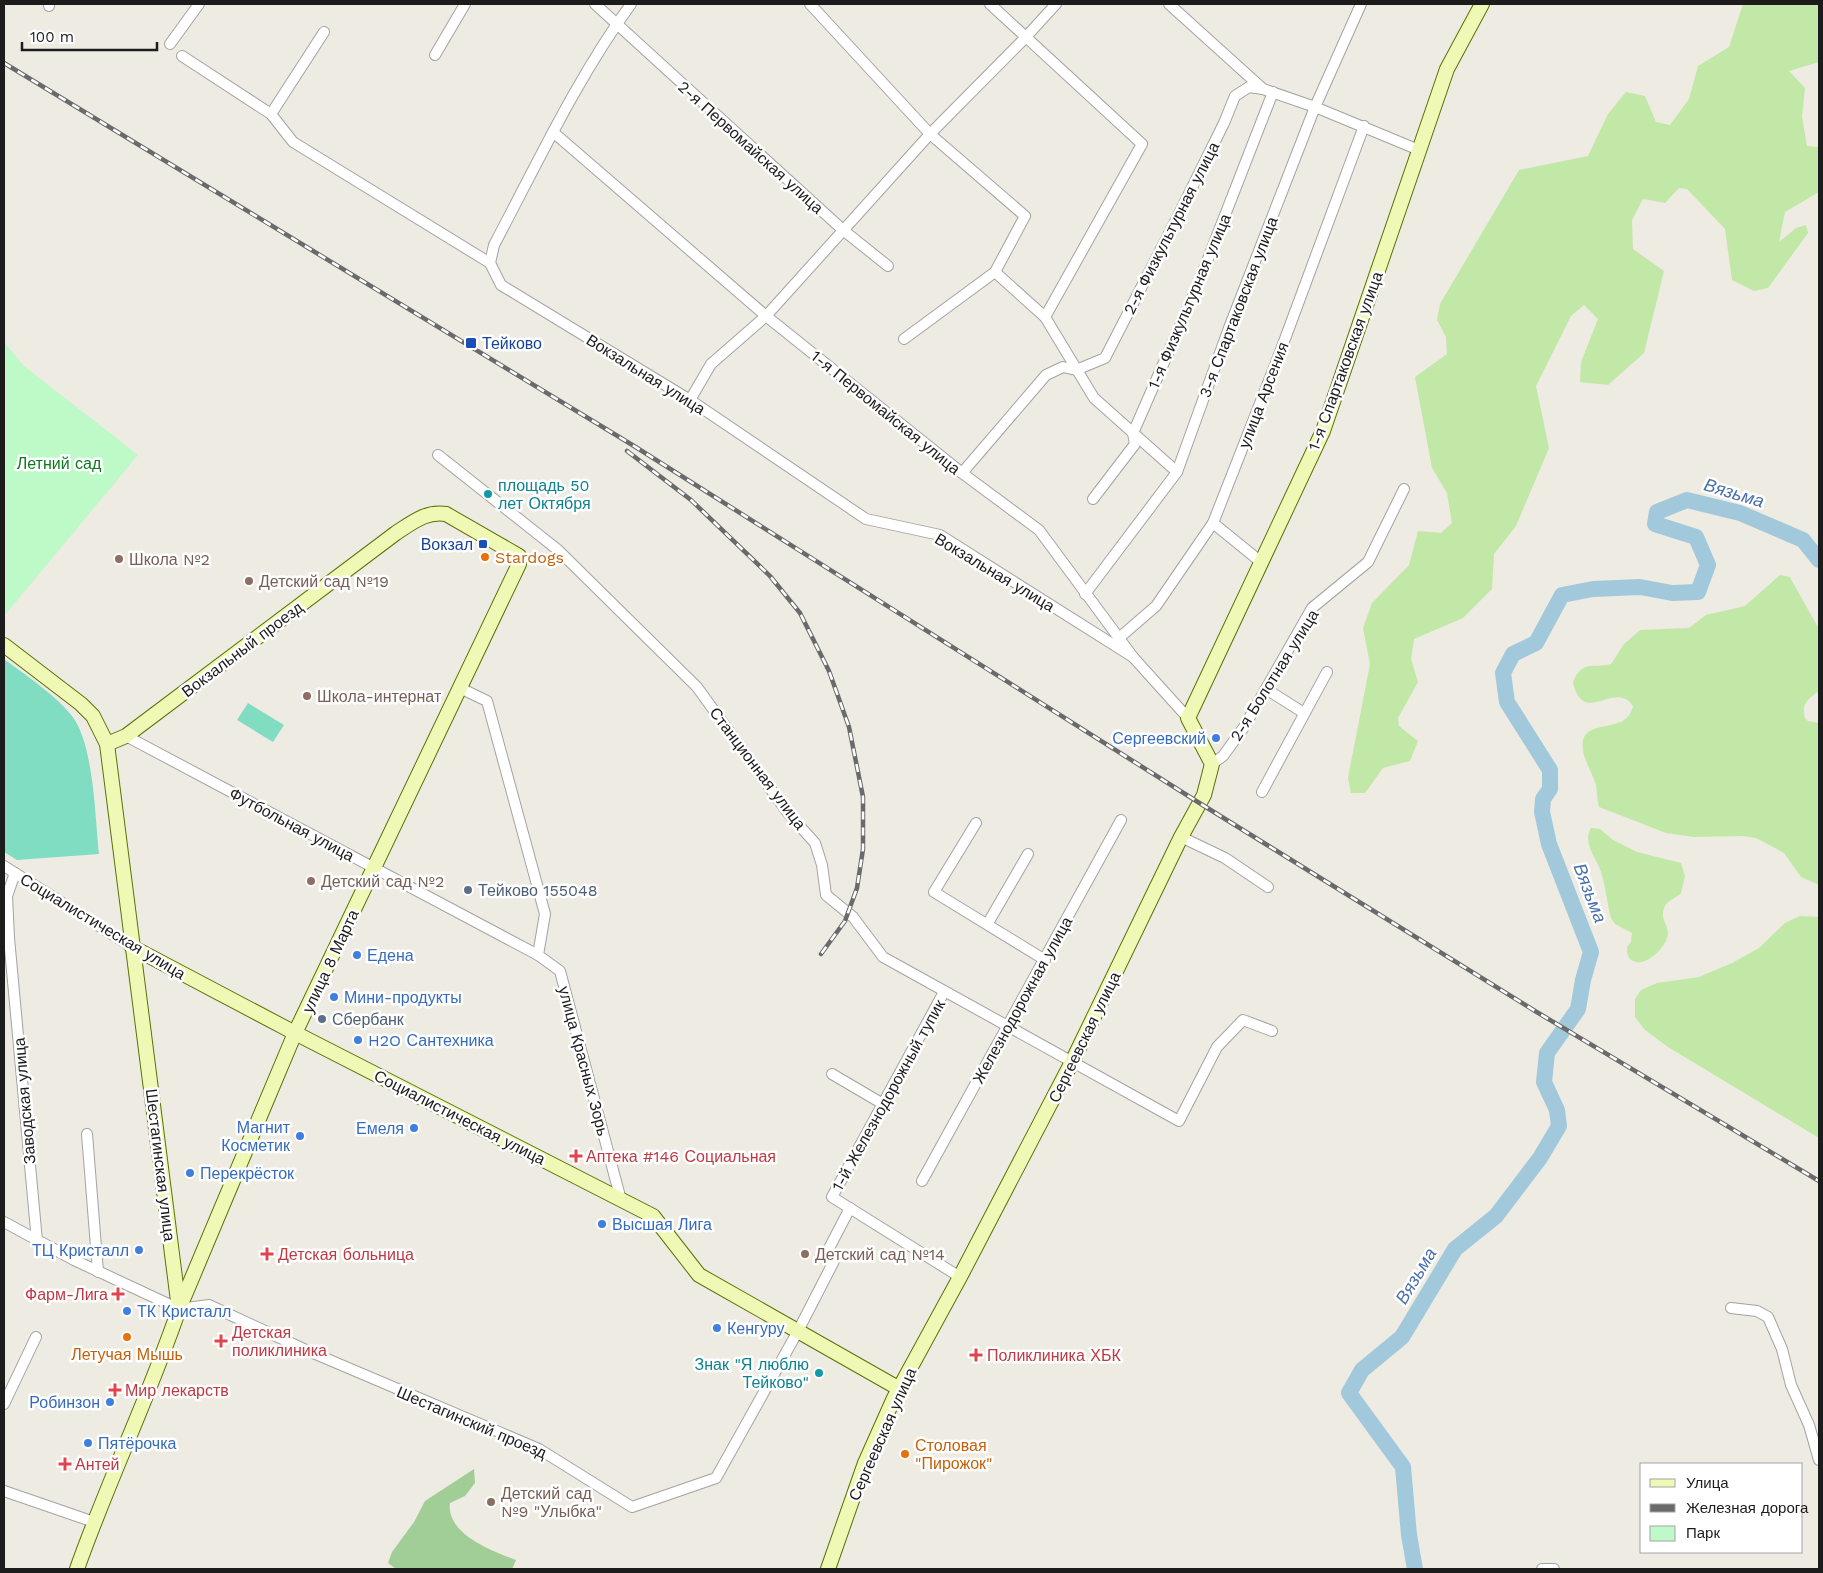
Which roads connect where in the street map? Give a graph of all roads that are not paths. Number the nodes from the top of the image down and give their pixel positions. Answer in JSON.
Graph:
{"nodes":[{"id":1,"x":199,"y":4,"type":"edge"},
{"id":2,"x":465,"y":4,"type":"edge"},
{"id":3,"x":595,"y":4,"type":"edge"},
{"id":4,"x":631,"y":4,"type":"edge"},
{"id":5,"x":810,"y":4,"type":"edge"},
{"id":6,"x":990,"y":4,"type":"edge"},
{"id":7,"x":1056,"y":4,"type":"edge"},
{"id":8,"x":1169,"y":4,"type":"edge"},
{"id":9,"x":1482,"y":4,"type":"edge"},
{"id":10,"x":1357,"y":6,"type":"edge"},
{"id":11,"x":616,"y":25,"type":"junction"},
{"id":12,"x":324,"y":32,"type":"dead end"},
{"id":13,"x":1025,"y":38,"type":"junction"},
{"id":14,"x":170,"y":44,"type":"dead end"},
{"id":15,"x":435,"y":55,"type":"dead end"},
{"id":16,"x":182,"y":56,"type":"dead end"},
{"id":17,"x":1268,"y":91,"type":"junction"},
{"id":18,"x":1315,"y":106,"type":"junction"},
{"id":19,"x":271,"y":114,"type":"junction"},
{"id":20,"x":1364,"y":126,"type":"junction"},
{"id":21,"x":553,"y":132,"type":"junction"},
{"id":22,"x":930,"y":134,"type":"junction"},
{"id":23,"x":1419,"y":150,"type":"junction"},
{"id":24,"x":843,"y":230,"type":"junction"},
{"id":25,"x":490,"y":263,"type":"junction"},
{"id":26,"x":888,"y":266,"type":"dead end"},
{"id":27,"x":995,"y":272,"type":"junction"},
{"id":28,"x":766,"y":316,"type":"junction"},
{"id":29,"x":1044,"y":317,"type":"junction"},
{"id":30,"x":904,"y":339,"type":"dead end"},
{"id":31,"x":1076,"y":370,"type":"junction"},
{"id":32,"x":690,"y":400,"type":"junction"},
{"id":33,"x":1133,"y":433,"type":"junction"},
{"id":34,"x":438,"y":455,"type":"dead end"},
{"id":35,"x":1177,"y":472,"type":"junction"},
{"id":36,"x":962,"y":473,"type":"junction"},
{"id":37,"x":1404,"y":489,"type":"dead end"},
{"id":38,"x":1093,"y":499,"type":"dead end"},
{"id":39,"x":424,"y":515,"type":"joint"},
{"id":40,"x":1213,"y":523,"type":"junction"},
{"id":41,"x":1261,"y":562,"type":"junction"},
{"id":42,"x":1085,"y":594,"type":"junction"},
{"id":43,"x":1119,"y":638,"type":"junction"},
{"id":44,"x":4,"y":645,"type":"edge"},
{"id":45,"x":1133,"y":657,"type":"junction"},
{"id":46,"x":1326,"y":672,"type":"dead end"},
{"id":47,"x":460,"y":688,"type":"junction"},
{"id":48,"x":1266,"y":689,"type":"junction"},
{"id":49,"x":1304,"y":713,"type":"junction"},
{"id":50,"x":1188,"y":718,"type":"junction"},
{"id":51,"x":126,"y":736,"type":"junction"},
{"id":52,"x":107,"y":744,"type":"junction"},
{"id":53,"x":1212,"y":764,"type":"junction"},
{"id":54,"x":1262,"y":792,"type":"dead end"},
{"id":55,"x":1122,"y":820,"type":"dead end"},
{"id":56,"x":976,"y":824,"type":"dead end"},
{"id":57,"x":1181,"y":837,"type":"junction"},
{"id":58,"x":1028,"y":854,"type":"dead end"},
{"id":59,"x":4,"y":866,"type":"edge"},
{"id":60,"x":374,"y":868,"type":"junction"},
{"id":61,"x":15,"y":873,"type":"junction"},
{"id":62,"x":1268,"y":887,"type":"dead end"},
{"id":63,"x":988,"y":923,"type":"junction"},
{"id":64,"x":132,"y":947,"type":"junction"},
{"id":65,"x":538,"y":955,"type":"junction"},
{"id":66,"x":1045,"y":960,"type":"junction"},
{"id":67,"x":944,"y":992,"type":"junction"},
{"id":68,"x":1008,"y":1027,"type":"junction"},
{"id":69,"x":1272,"y":1031,"type":"dead end"},
{"id":70,"x":296,"y":1033,"type":"junction"},
{"id":71,"x":1072,"y":1062,"type":"junction"},
{"id":72,"x":832,"y":1074,"type":"dead end"},
{"id":73,"x":883,"y":1104,"type":"junction"},
{"id":74,"x":87,"y":1134,"type":"dead end"},
{"id":75,"x":922,"y":1181,"type":"dead end"},
{"id":76,"x":621,"y":1200,"type":"junction"},
{"id":77,"x":850,"y":1208,"type":"junction"},
{"id":78,"x":4,"y":1222,"type":"edge"},
{"id":79,"x":37,"y":1241,"type":"junction"},
{"id":80,"x":98,"y":1272,"type":"junction"},
{"id":81,"x":960,"y":1277,"type":"junction"},
{"id":82,"x":1731,"y":1308,"type":"dead end"},
{"id":83,"x":179,"y":1309,"type":"junction"},
{"id":84,"x":798,"y":1331,"type":"junction"},
{"id":85,"x":36,"y":1337,"type":"dead end"},
{"id":86,"x":898,"y":1388,"type":"junction"},
{"id":87,"x":4,"y":1404,"type":"edge"},
{"id":88,"x":1819,"y":1460,"type":"edge"},
{"id":89,"x":4,"y":1491,"type":"edge"},
{"id":90,"x":94,"y":1522,"type":"junction"},
{"id":91,"x":78,"y":1569,"type":"edge"},
{"id":92,"x":828,"y":1569,"type":"edge"},
{"id":93,"x":1542,"y":1569,"type":"edge"},
{"id":94,"x":1554,"y":1569,"type":"edge"}],
"edges":[{"from":1,"to":14,"type":"street"},
{"from":2,"to":15,"type":"street"},
{"from":3,"to":11,"type":"street","name":"2-я Первомайская улица"},
{"from":4,"to":11,"type":"street"},
{"from":5,"to":22,"type":"street"},
{"from":6,"to":13,"type":"street"},
{"from":7,"to":13,"type":"street"},
{"from":8,"to":17,"type":"street"},
{"from":9,"to":23,"type":"street","name":"1-я Спартаковская улица"},
{"from":10,"to":18,"type":"street","name":"3-я Спартаковская улица"},
{"from":11,"to":21,"type":"street"},
{"from":11,"to":24,"type":"street","name":"2-я Первомайская улица"},
{"from":12,"to":19,"type":"street"},
{"from":13,"to":22,"type":"street"},
{"from":13,"to":29,"type":"street"},
{"from":16,"to":19,"type":"street"},
{"from":17,"to":18,"type":"street"},
{"from":17,"to":31,"type":"street","name":"2-я Физкультурная улица"},
{"from":17,"to":33,"type":"street","name":"1-я Физкультурная улица"},
{"from":18,"to":20,"type":"street"},
{"from":18,"to":35,"type":"street","name":"3-я Спартаковская улица"},
{"from":19,"to":25,"type":"street"},
{"from":20,"to":23,"type":"street"},
{"from":20,"to":40,"type":"street","name":"улица Арсения"},
{"from":21,"to":25,"type":"street"},
{"from":21,"to":28,"type":"street","name":"1-я Первомайская улица"},
{"from":22,"to":24,"type":"street"},
{"from":22,"to":27,"type":"street"},
{"from":23,"to":41,"type":"street","name":"1-я Спартаковская улица"},
{"from":24,"to":26,"type":"street","name":"2-я Первомайская улица"},
{"from":24,"to":28,"type":"street"},
{"from":25,"to":32,"type":"street","name":"Вокзальная улица"},
{"from":27,"to":29,"type":"street"},
{"from":27,"to":30,"type":"street"},
{"from":28,"to":32,"type":"street"},
{"from":28,"to":36,"type":"street","name":"1-я Первомайская улица"},
{"from":29,"to":31,"type":"street"},
{"from":31,"to":33,"type":"street"},
{"from":31,"to":36,"type":"street","name":"2-я Физкультурная улица"},
{"from":32,"to":45,"type":"street","name":"Вокзальная улица"},
{"from":33,"to":35,"type":"street"},
{"from":33,"to":38,"type":"street","name":"1-я Физкультурная улица"},
{"from":34,"to":67,"type":"street","name":"Станционная улица"},
{"from":35,"to":42,"type":"street","name":"3-я Спартаковская улица"},
{"from":36,"to":42,"type":"street","name":"1-я Первомайская улица"},
{"from":37,"to":48,"type":"street","name":"2-я Болотная улица"},
{"from":39,"to":47,"type":"street","name":"улица 8 Марта"},
{"from":39,"to":51,"type":"street","name":"Вокзальный проезд"},
{"from":40,"to":41,"type":"street"},
{"from":40,"to":43,"type":"street","name":"улица Арсения"},
{"from":41,"to":50,"type":"street","name":"1-я Спартаковская улица"},
{"from":42,"to":43,"type":"street","name":"1-я Первомайская улица"},
{"from":43,"to":45,"type":"street","name":"1-я Первомайская улица"},
{"from":44,"to":52,"type":"street","name":"Шестагинская улица"},
{"from":45,"to":50,"type":"street","name":"1-я Первомайская улица"},
{"from":46,"to":49,"type":"street"},
{"from":47,"to":60,"type":"street","name":"улица 8 Марта"},
{"from":47,"to":65,"type":"street"},
{"from":48,"to":49,"type":"street"},
{"from":48,"to":53,"type":"street","name":"2-я Болотная улица"},
{"from":49,"to":54,"type":"street"},
{"from":50,"to":53,"type":"street"},
{"from":51,"to":52,"type":"street","name":"Вокзальный проезд"},
{"from":51,"to":60,"type":"street","name":"Футбольная улица"},
{"from":52,"to":64,"type":"street","name":"Шестагинская улица"},
{"from":53,"to":57,"type":"street","name":"Сергеевская улица"},
{"from":55,"to":66,"type":"street","name":"Железнодорожная улица"},
{"from":56,"to":63,"type":"street"},
{"from":57,"to":62,"type":"street"},
{"from":57,"to":71,"type":"street","name":"Сергеевская улица"},
{"from":58,"to":63,"type":"street"},
{"from":59,"to":61,"type":"street","name":"Социалистическая улица"},
{"from":60,"to":65,"type":"street","name":"Футбольная улица"},
{"from":60,"to":70,"type":"street","name":"улица 8 Марта"},
{"from":61,"to":64,"type":"street","name":"Социалистическая улица"},
{"from":61,"to":79,"type":"street","name":"Заводская улица"},
{"from":63,"to":66,"type":"street"},
{"from":64,"to":70,"type":"street","name":"Социалистическая улица"},
{"from":64,"to":83,"type":"street","name":"Шестагинская улица"},
{"from":65,"to":76,"type":"street","name":"улица Красных Зорь"},
{"from":66,"to":68,"type":"street","name":"Железнодорожная улица"},
{"from":67,"to":68,"type":"street","name":"Станционная улица"},
{"from":67,"to":73,"type":"street","name":"1-й Железнодорожный тупик"},
{"from":68,"to":71,"type":"street","name":"Станционная улица"},
{"from":68,"to":75,"type":"street","name":"Железнодорожная улица"},
{"from":69,"to":71,"type":"street","name":"Станционная улица"},
{"from":70,"to":76,"type":"street","name":"Социалистическая улица"},
{"from":70,"to":83,"type":"street","name":"улица 8 Марта"},
{"from":71,"to":81,"type":"street","name":"Сергеевская улица"},
{"from":72,"to":73,"type":"street"},
{"from":73,"to":77,"type":"street","name":"1-й Железнодорожный тупик"},
{"from":74,"to":80,"type":"street"},
{"from":76,"to":84,"type":"street","name":"Социалистическая улица"},
{"from":77,"to":81,"type":"street"},
{"from":77,"to":84,"type":"street"},
{"from":78,"to":79,"type":"street"},
{"from":79,"to":80,"type":"street"},
{"from":80,"to":83,"type":"street"},
{"from":81,"to":86,"type":"street","name":"Сергеевская улица"},
{"from":82,"to":88,"type":"street"},
{"from":83,"to":84,"type":"street","name":"Шестагинский проезд"},
{"from":83,"to":90,"type":"street","name":"Шестагинская улица"},
{"from":84,"to":86,"type":"street","name":"Социалистическая улица"},
{"from":85,"to":87,"type":"street"},
{"from":86,"to":92,"type":"street","name":"Сергеевская улица"},
{"from":89,"to":90,"type":"street"},
{"from":90,"to":91,"type":"street","name":"Шестагинская улица"},
{"from":93,"to":94,"type":"street"}]}
